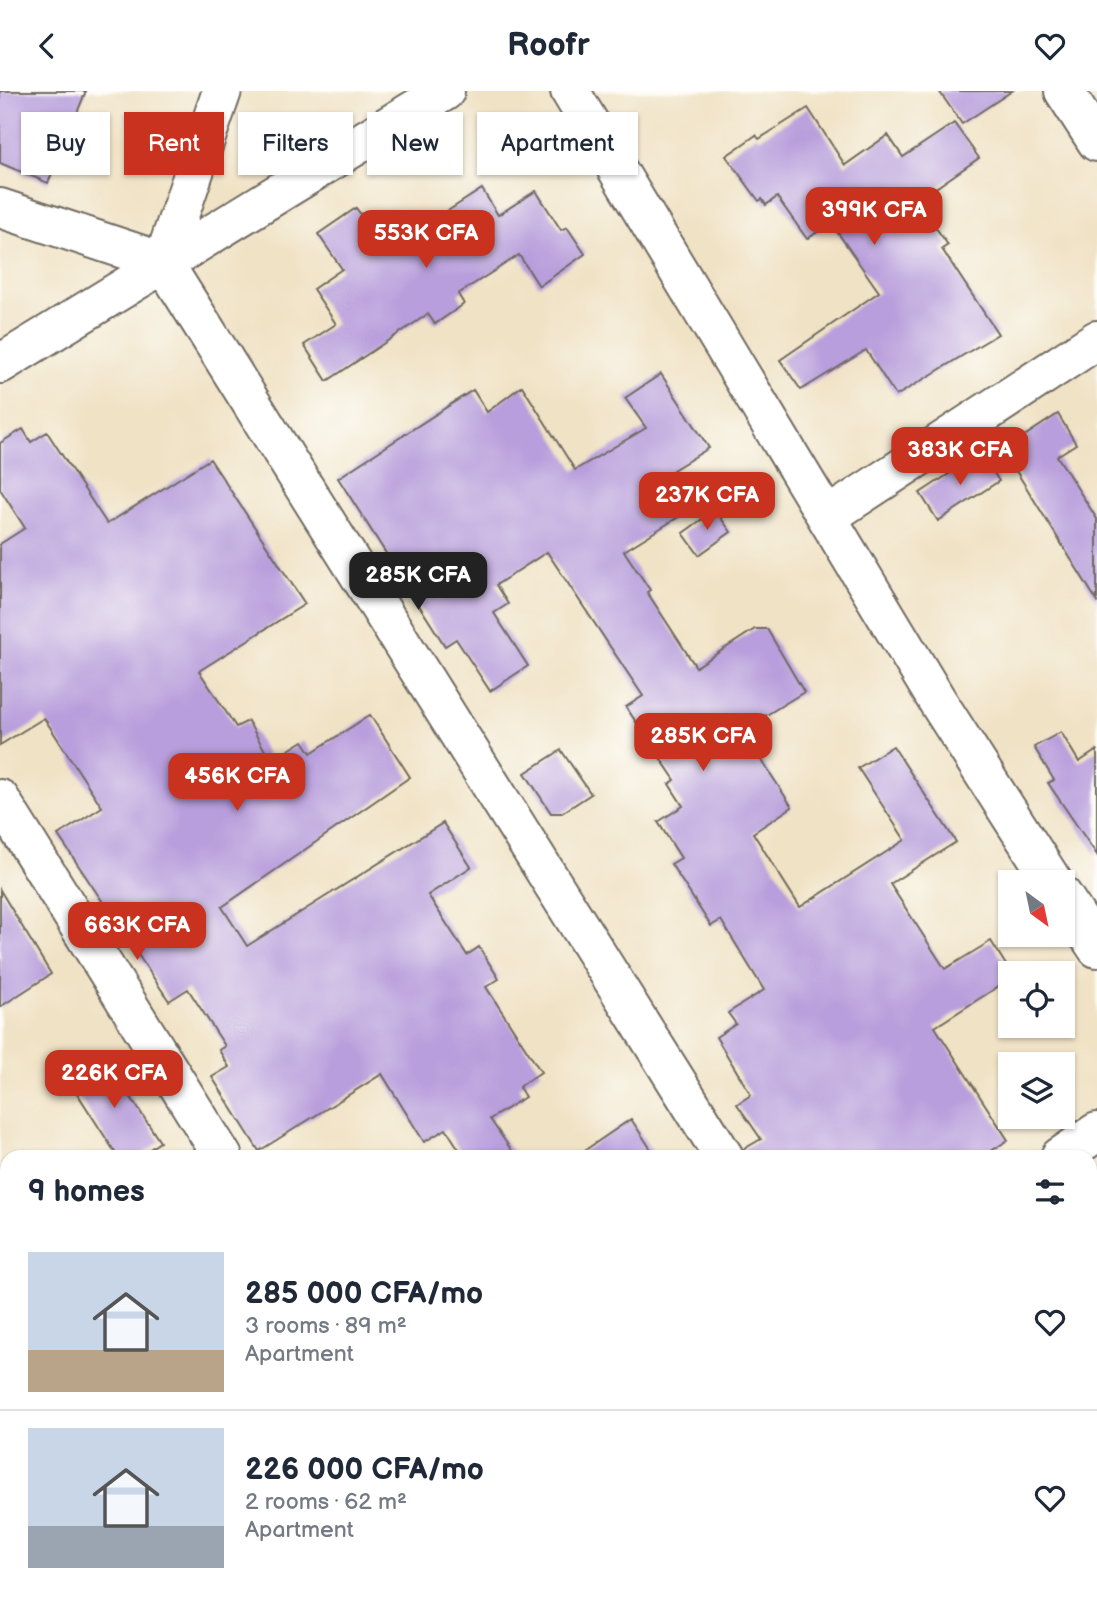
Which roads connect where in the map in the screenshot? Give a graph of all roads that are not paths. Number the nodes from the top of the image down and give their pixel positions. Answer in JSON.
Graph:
{"nodes":[{"id":1,"x":222,"y":91,"type":"edge"},
{"id":2,"x":445,"y":91,"type":"edge"},
{"id":3,"x":570,"y":91,"type":"edge"},
{"id":4,"x":1064,"y":91,"type":"edge"},
{"id":5,"x":1097,"y":142,"type":"edge"},
{"id":6,"x":0,"y":208,"type":"edge"},
{"id":7,"x":163,"y":262,"type":"junction"},
{"id":8,"x":1097,"y":340,"type":"edge"},
{"id":9,"x":0,"y":364,"type":"edge"},
{"id":10,"x":827,"y":517,"type":"junction"},
{"id":11,"x":0,"y":799,"type":"edge"},
{"id":12,"x":1046,"y":870,"type":"edge"},
{"id":13,"x":1075,"y":915,"type":"edge"},
{"id":14,"x":1097,"y":948,"type":"edge"},
{"id":15,"x":1097,"y":1132,"type":"edge"},
{"id":16,"x":219,"y":1150,"type":"edge"},
{"id":17,"x":720,"y":1150,"type":"edge"},
{"id":18,"x":1070,"y":1150,"type":"edge"}],
"edges":[{"from":1,"to":7,"type":"street"},
{"from":2,"to":7,"type":"street"},
{"from":3,"to":10,"type":"street"},
{"from":4,"to":5,"type":"street"},
{"from":6,"to":7,"type":"street"},
{"from":7,"to":9,"type":"street"},
{"from":7,"to":17,"type":"street"},
{"from":8,"to":10,"type":"street"},
{"from":10,"to":12,"type":"street"},
{"from":11,"to":16,"type":"street"},
{"from":13,"to":14,"type":"street"},
{"from":15,"to":18,"type":"street"}]}
